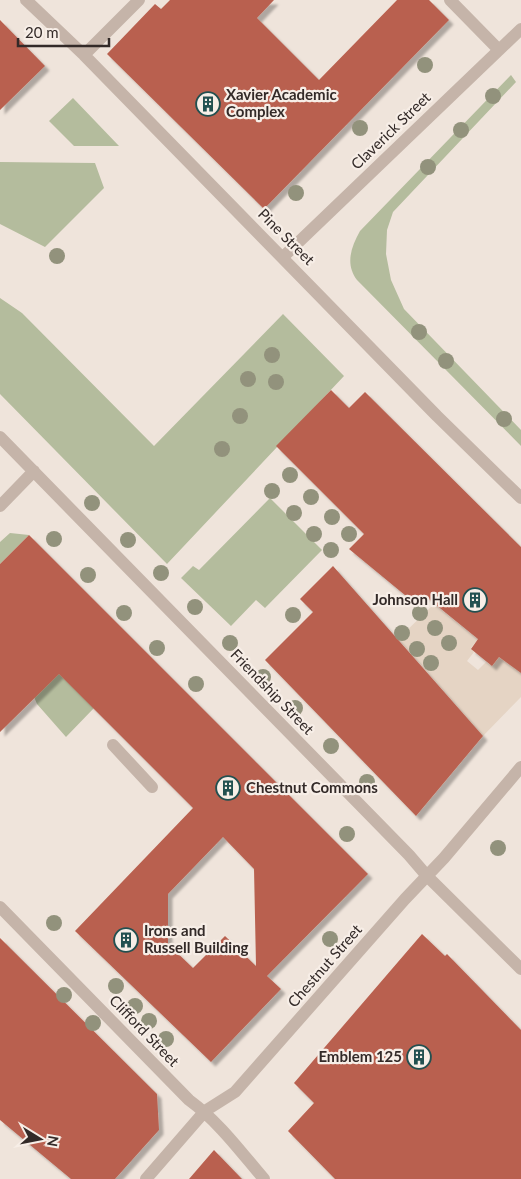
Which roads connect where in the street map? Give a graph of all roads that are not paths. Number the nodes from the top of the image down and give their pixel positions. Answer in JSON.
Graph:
{"nodes":[{"id":1,"x":26,"y":0,"type":"edge"},
{"id":2,"x":139,"y":0,"type":"edge"},
{"id":3,"x":450,"y":0,"type":"edge"},
{"id":4,"x":521,"y":28,"type":"edge"},
{"id":5,"x":499,"y":50,"type":"junction"},
{"id":6,"x":84,"y":55,"type":"junction"},
{"id":7,"x":283,"y":257,"type":"junction"},
{"id":8,"x":0,"y":437,"type":"edge"},
{"id":9,"x":34,"y":471,"type":"junction"},
{"id":10,"x":521,"y":498,"type":"edge"},
{"id":11,"x":0,"y":506,"type":"edge"},
{"id":12,"x":113,"y":745,"type":"dead end"},
{"id":13,"x":521,"y":767,"type":"edge"},
{"id":14,"x":152,"y":787,"type":"dead end"},
{"id":15,"x":427,"y":876,"type":"junction"},
{"id":16,"x":0,"y":907,"type":"edge"},
{"id":17,"x":521,"y":969,"type":"edge"},
{"id":18,"x":205,"y":1111,"type":"junction"},
{"id":19,"x":263,"y":1178,"type":"edge"},
{"id":20,"x":146,"y":1179,"type":"edge"}],
"edges":[{"from":1,"to":6,"type":"street","name":"Pine Street"},
{"from":2,"to":6,"type":"street"},
{"from":3,"to":5,"type":"street"},
{"from":4,"to":5,"type":"street","name":"Claverick Street"},
{"from":5,"to":7,"type":"street","name":"Claverick Street"},
{"from":6,"to":7,"type":"street","name":"Pine Street"},
{"from":7,"to":10,"type":"street","name":"Pine Street"},
{"from":8,"to":9,"type":"street","name":"Friendship Street"},
{"from":9,"to":11,"type":"street"},
{"from":9,"to":15,"type":"street","name":"Friendship Street"},
{"from":12,"to":14,"type":"street"},
{"from":13,"to":15,"type":"street","name":"Chestnut Street"},
{"from":15,"to":17,"type":"street","name":"Friendship Street"},
{"from":15,"to":18,"type":"street","name":"Chestnut Street"},
{"from":16,"to":18,"type":"street","name":"Clifford Street"},
{"from":18,"to":19,"type":"street","name":"Clifford Street"},
{"from":18,"to":20,"type":"street","name":"Chestnut Street"}]}
